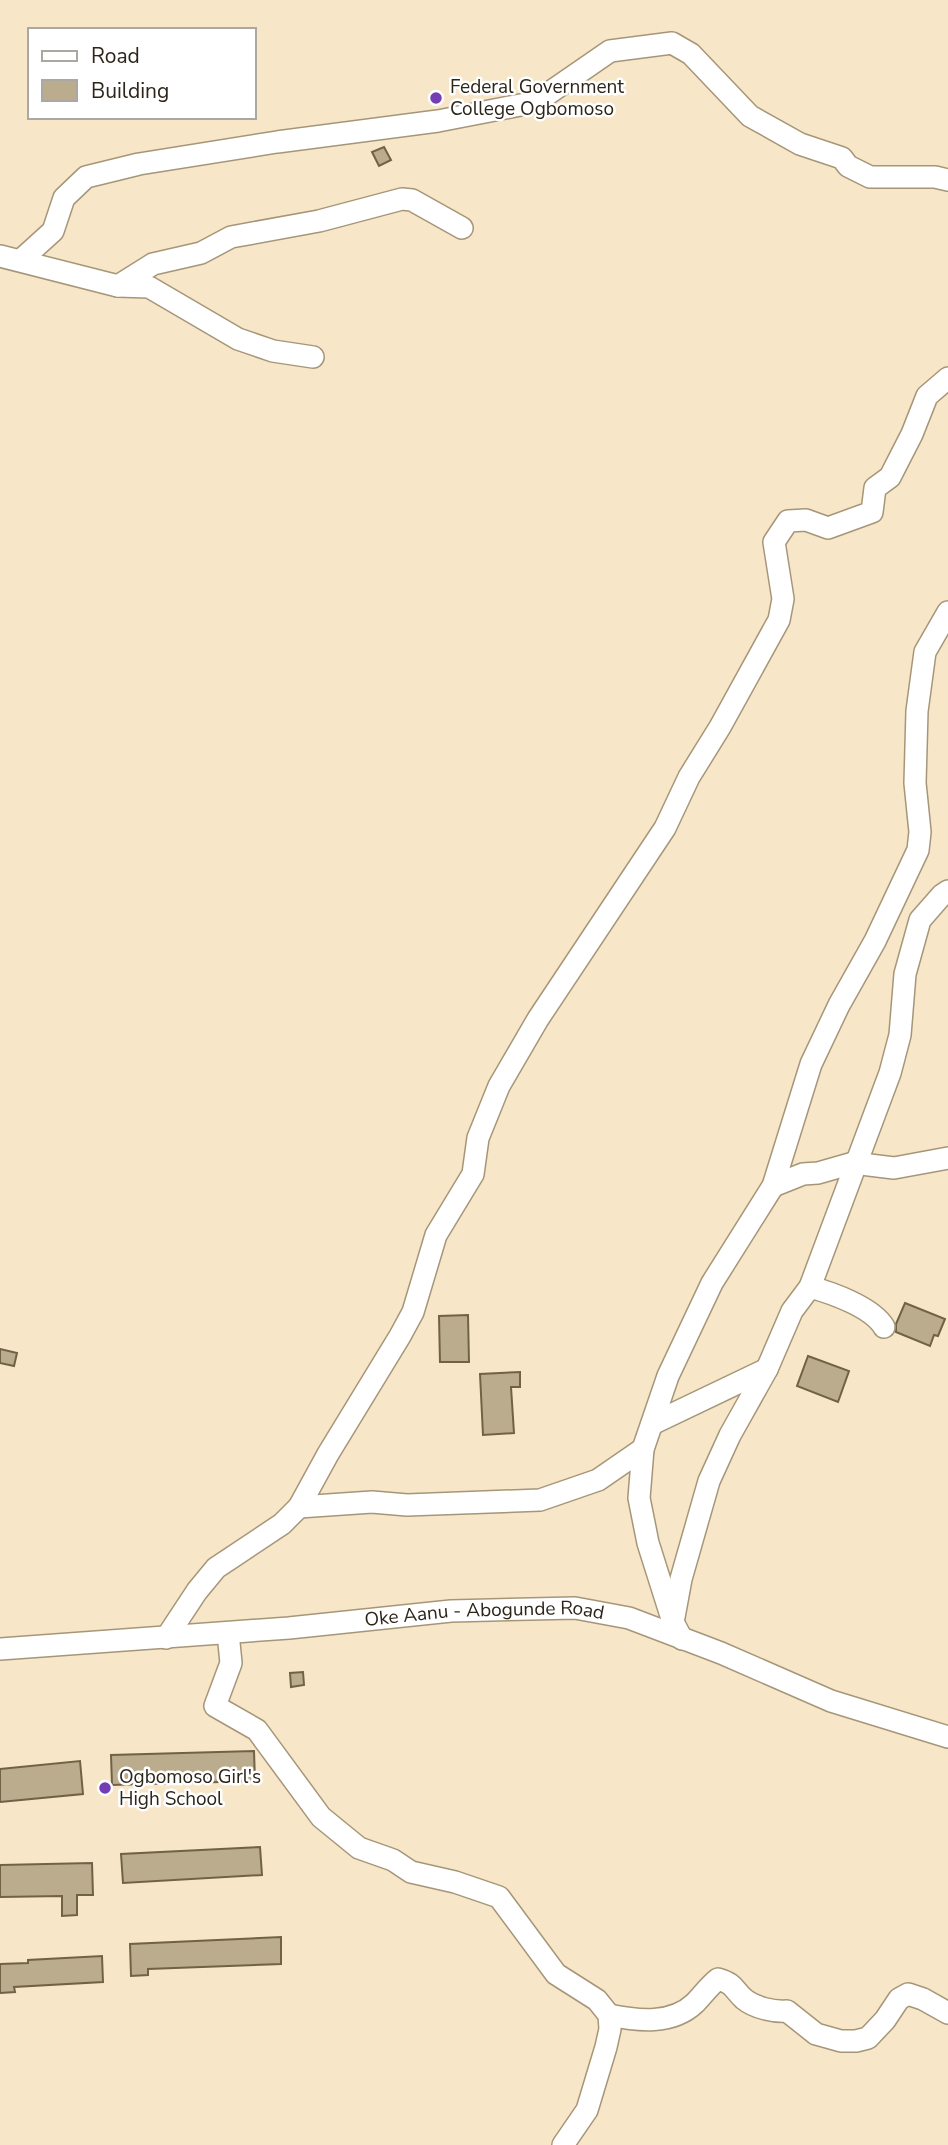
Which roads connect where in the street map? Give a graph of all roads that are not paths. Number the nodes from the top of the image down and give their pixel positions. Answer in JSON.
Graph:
{"nodes":[{"id":1,"x":948,"y":180,"type":"edge"},
{"id":2,"x":462,"y":228,"type":"dead end"},
{"id":3,"x":0,"y":256,"type":"edge"},
{"id":4,"x":22,"y":260,"type":"junction"},
{"id":5,"x":118,"y":286,"type":"junction"},
{"id":6,"x":313,"y":357,"type":"dead end"},
{"id":7,"x":948,"y":378,"type":"edge"},
{"id":8,"x":948,"y":612,"type":"edge"},
{"id":9,"x":948,"y":891,"type":"edge"},
{"id":10,"x":948,"y":1158,"type":"edge"},
{"id":11,"x":857,"y":1163,"type":"junction"},
{"id":12,"x":773,"y":1186,"type":"junction"},
{"id":13,"x":810,"y":1287,"type":"junction"},
{"id":14,"x":884,"y":1327,"type":"dead end"},
{"id":15,"x":767,"y":1368,"type":"junction"},
{"id":16,"x":652,"y":1424,"type":"junction"},
{"id":17,"x":643,"y":1449,"type":"junction"},
{"id":18,"x":299,"y":1507,"type":"junction"},
{"id":19,"x":678,"y":1631,"type":"junction"},
{"id":20,"x":228,"y":1633,"type":"junction"},
{"id":21,"x":166,"y":1638,"type":"junction"},
{"id":22,"x":0,"y":1649,"type":"edge"},
{"id":23,"x":945,"y":1737,"type":"edge"},
{"id":24,"x":948,"y":2013,"type":"edge"},
{"id":25,"x":609,"y":2015,"type":"junction"},
{"id":26,"x":563,"y":2145,"type":"edge"}],
"edges":[{"from":1,"to":4,"type":"street"},
{"from":2,"to":5,"type":"street"},
{"from":3,"to":4,"type":"street"},
{"from":4,"to":5,"type":"street"},
{"from":5,"to":6,"type":"street"},
{"from":7,"to":18,"type":"street"},
{"from":8,"to":12,"type":"street"},
{"from":9,"to":11,"type":"street"},
{"from":10,"to":11,"type":"street"},
{"from":11,"to":12,"type":"street"},
{"from":11,"to":13,"type":"street"},
{"from":12,"to":16,"type":"street"},
{"from":13,"to":14,"type":"street"},
{"from":13,"to":15,"type":"street"},
{"from":15,"to":16,"type":"street"},
{"from":15,"to":19,"type":"street"},
{"from":16,"to":17,"type":"street"},
{"from":17,"to":18,"type":"street"},
{"from":17,"to":19,"type":"street"},
{"from":18,"to":21,"type":"street"},
{"from":19,"to":20,"type":"street","name":"Oke Aanu - Abogunde Road"},
{"from":19,"to":23,"type":"street","name":"Oke Aanu - Abogunde Road"},
{"from":20,"to":21,"type":"street","name":"Oke Aanu - Abogunde Road"},
{"from":20,"to":25,"type":"street"},
{"from":21,"to":22,"type":"street","name":"Oke Aanu - Abogunde Road"},
{"from":24,"to":25,"type":"street"},
{"from":25,"to":26,"type":"street"}]}
